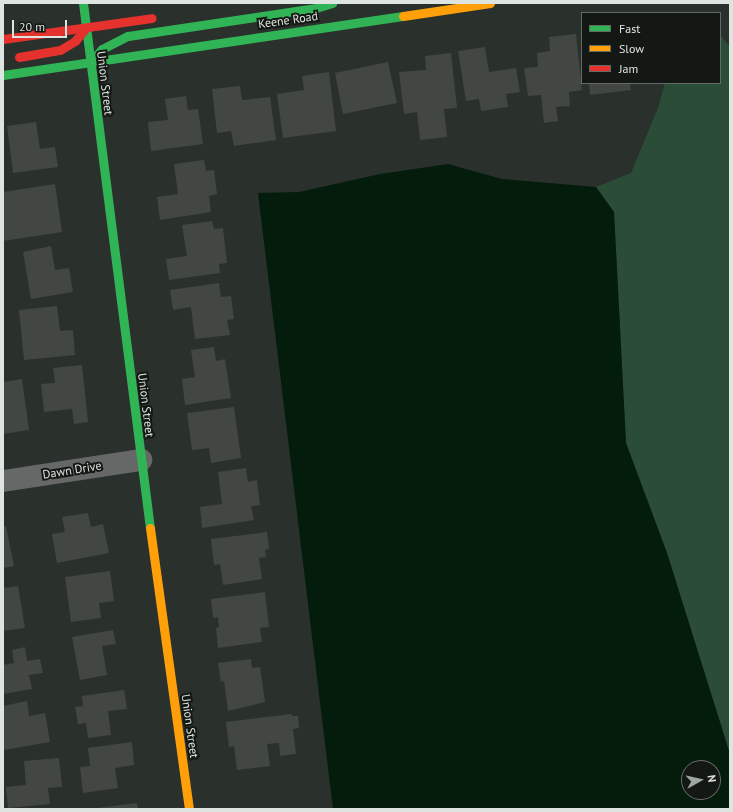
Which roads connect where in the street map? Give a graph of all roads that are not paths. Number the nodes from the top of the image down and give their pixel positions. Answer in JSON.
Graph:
{"nodes":[{"id":1,"x":83,"y":3,"type":"edge"},
{"id":2,"x":332,"y":3,"type":"edge"},
{"id":3,"x":490,"y":3,"type":"edge"},
{"id":4,"x":158,"y":17,"type":"dead end"},
{"id":5,"x":86,"y":28,"type":"junction"},
{"id":6,"x":3,"y":40,"type":"edge"},
{"id":7,"x":10,"y":58,"type":"dead end"},
{"id":8,"x":90,"y":63,"type":"junction"},
{"id":9,"x":3,"y":75,"type":"edge"},
{"id":10,"x":141,"y":460,"type":"junction"},
{"id":11,"x":3,"y":481,"type":"edge"},
{"id":12,"x":189,"y":809,"type":"edge"}],
"edges":[{"from":1,"to":5,"type":"main road","name":"Union Street"},
{"from":2,"to":8,"type":"main road"},
{"from":3,"to":8,"type":"main road","name":"Keene Road"},
{"from":4,"to":5,"type":"main road"},
{"from":5,"to":6,"type":"main road"},
{"from":5,"to":7,"type":"main road"},
{"from":5,"to":8,"type":"main road","name":"Union Street"},
{"from":8,"to":9,"type":"main road","name":"Keene Road"},
{"from":8,"to":10,"type":"main road","name":"Union Street"},
{"from":10,"to":11,"type":"street","name":"Dawn Drive"},
{"from":10,"to":12,"type":"main road","name":"Union Street"}]}
